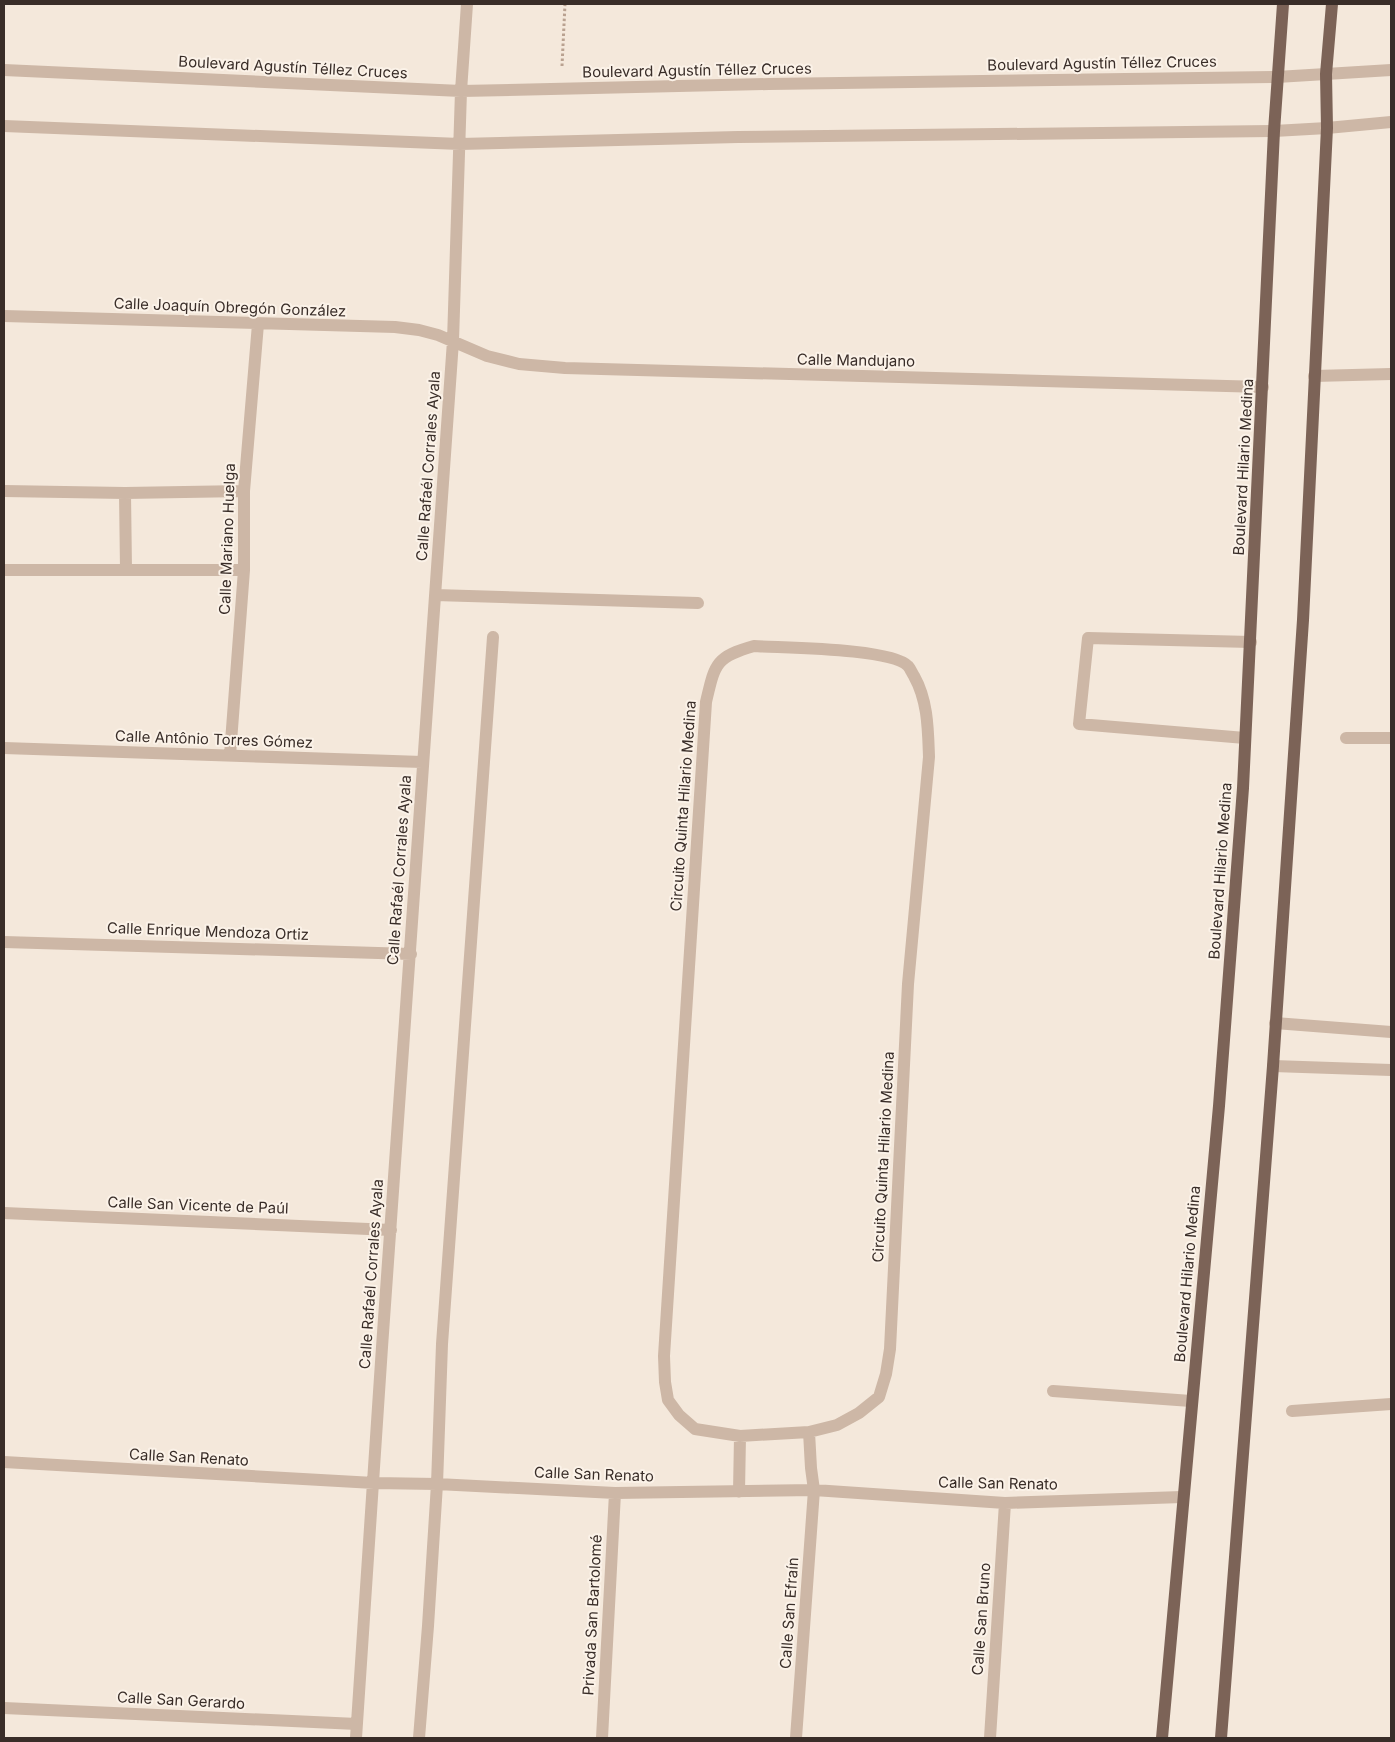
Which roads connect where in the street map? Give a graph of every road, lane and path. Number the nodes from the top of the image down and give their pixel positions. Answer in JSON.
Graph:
{"nodes":[{"id":1,"x":467,"y":4,"type":"edge"},
{"id":2,"x":565,"y":4,"type":"edge"},
{"id":3,"x":1283,"y":4,"type":"edge"},
{"id":4,"x":1332,"y":4,"type":"edge"},
{"id":5,"x":4,"y":70,"type":"edge"},
{"id":6,"x":1391,"y":70,"type":"edge"},
{"id":7,"x":1326,"y":74,"type":"junction"},
{"id":8,"x":1277,"y":77,"type":"junction"},
{"id":9,"x":561,"y":89,"type":"junction"},
{"id":10,"x":462,"y":91,"type":"junction"},
{"id":11,"x":1391,"y":122,"type":"edge"},
{"id":12,"x":4,"y":126,"type":"edge"},
{"id":13,"x":1327,"y":128,"type":"junction"},
{"id":14,"x":1274,"y":131,"type":"junction"},
{"id":15,"x":460,"y":144,"type":"junction"},
{"id":16,"x":4,"y":316,"type":"edge"},
{"id":17,"x":258,"y":324,"type":"junction"},
{"id":18,"x":453,"y":341,"type":"junction"},
{"id":19,"x":1391,"y":374,"type":"edge"},
{"id":20,"x":1314,"y":376,"type":"junction"},
{"id":21,"x":1263,"y":387,"type":"junction"},
{"id":22,"x":4,"y":491,"type":"edge"},
{"id":23,"x":244,"y":491,"type":"junction"},
{"id":24,"x":125,"y":493,"type":"junction"},
{"id":25,"x":126,"y":569,"type":"junction"},
{"id":26,"x":4,"y":570,"type":"edge"},
{"id":27,"x":244,"y":570,"type":"junction"},
{"id":28,"x":435,"y":595,"type":"junction"},
{"id":29,"x":698,"y":603,"type":"dead end"},
{"id":30,"x":494,"y":637,"type":"dead end"},
{"id":31,"x":1251,"y":642,"type":"junction"},
{"id":32,"x":1246,"y":738,"type":"junction"},
{"id":33,"x":1346,"y":738,"type":"dead end"},
{"id":34,"x":1391,"y":738,"type":"edge"},
{"id":35,"x":4,"y":748,"type":"edge"},
{"id":36,"x":230,"y":755,"type":"junction"},
{"id":37,"x":422,"y":762,"type":"junction"},
{"id":38,"x":4,"y":942,"type":"edge"},
{"id":39,"x":411,"y":954,"type":"junction"},
{"id":40,"x":1276,"y":1023,"type":"junction"},
{"id":41,"x":1391,"y":1032,"type":"edge"},
{"id":42,"x":1273,"y":1066,"type":"junction"},
{"id":43,"x":1391,"y":1070,"type":"edge"},
{"id":44,"x":4,"y":1214,"type":"edge"},
{"id":45,"x":390,"y":1230,"type":"junction"},
{"id":46,"x":1053,"y":1391,"type":"dead end"},
{"id":47,"x":1191,"y":1401,"type":"junction"},
{"id":48,"x":1391,"y":1404,"type":"edge"},
{"id":49,"x":1292,"y":1411,"type":"dead end"},
{"id":50,"x":809,"y":1432,"type":"junction"},
{"id":51,"x":740,"y":1436,"type":"junction"},
{"id":52,"x":4,"y":1462,"type":"edge"},
{"id":53,"x":374,"y":1483,"type":"junction"},
{"id":54,"x":437,"y":1484,"type":"junction"},
{"id":55,"x":814,"y":1490,"type":"junction"},
{"id":56,"x":739,"y":1492,"type":"junction"},
{"id":57,"x":615,"y":1493,"type":"junction"},
{"id":58,"x":1182,"y":1497,"type":"junction"},
{"id":59,"x":1006,"y":1503,"type":"junction"},
{"id":60,"x":4,"y":1708,"type":"edge"},
{"id":61,"x":357,"y":1724,"type":"junction"},
{"id":62,"x":356,"y":1738,"type":"edge"},
{"id":63,"x":419,"y":1738,"type":"edge"},
{"id":64,"x":602,"y":1738,"type":"edge"},
{"id":65,"x":796,"y":1738,"type":"edge"},
{"id":66,"x":990,"y":1738,"type":"edge"},
{"id":67,"x":1162,"y":1738,"type":"edge"},
{"id":68,"x":1221,"y":1738,"type":"edge"}],
"edges":[{"from":1,"to":10,"type":"street","name":"Calle Rafaél Corrales Ayala"},
{"from":2,"to":9,"type":"path"},
{"from":3,"to":8,"type":"main road","name":"Boulevard Hilario Medina"},
{"from":4,"to":7,"type":"main road"},
{"from":5,"to":10,"type":"street","name":"Boulevard Agustín Téllez Cruces"},
{"from":6,"to":7,"type":"street","name":"Boulevard Agustín Téllez Cruces"},
{"from":7,"to":8,"type":"street","name":"Boulevard Agustín Téllez Cruces"},
{"from":7,"to":13,"type":"main road"},
{"from":8,"to":9,"type":"street","name":"Boulevard Agustín Téllez Cruces"},
{"from":8,"to":14,"type":"main road","name":"Boulevard Hilario Medina"},
{"from":9,"to":10,"type":"street","name":"Boulevard Agustín Téllez Cruces"},
{"from":10,"to":15,"type":"street","name":"Calle Rafaél Corrales Ayala"},
{"from":11,"to":13,"type":"street"},
{"from":12,"to":15,"type":"street"},
{"from":13,"to":14,"type":"street"},
{"from":13,"to":20,"type":"main road"},
{"from":14,"to":15,"type":"street"},
{"from":14,"to":21,"type":"main road","name":"Boulevard Hilario Medina"},
{"from":15,"to":18,"type":"street","name":"Calle Rafaél Corrales Ayala"},
{"from":16,"to":17,"type":"street","name":"Calle Joaquín Obregón González"},
{"from":17,"to":18,"type":"street","name":"Calle Joaquín Obregón González"},
{"from":17,"to":23,"type":"street","name":"Calle Mariano Huelga"},
{"from":18,"to":21,"type":"street","name":"Calle Mandujano"},
{"from":18,"to":28,"type":"street","name":"Calle Rafaél Corrales Ayala"},
{"from":19,"to":20,"type":"street"},
{"from":20,"to":40,"type":"main road"},
{"from":21,"to":31,"type":"main road","name":"Boulevard Hilario Medina"},
{"from":22,"to":24,"type":"street"},
{"from":23,"to":24,"type":"street"},
{"from":23,"to":27,"type":"street","name":"Calle Mariano Huelga"},
{"from":24,"to":25,"type":"street"},
{"from":25,"to":26,"type":"street"},
{"from":25,"to":27,"type":"street"},
{"from":27,"to":36,"type":"street","name":"Calle Mariano Huelga"},
{"from":28,"to":29,"type":"street"},
{"from":28,"to":37,"type":"street","name":"Calle Rafaél Corrales Ayala"},
{"from":30,"to":54,"type":"street"},
{"from":31,"to":32,"type":"main road","name":"Boulevard Hilario Medina"},
{"from":31,"to":32,"type":"street"},
{"from":32,"to":47,"type":"main road","name":"Boulevard Hilario Medina"},
{"from":33,"to":34,"type":"street"},
{"from":35,"to":36,"type":"street","name":"Calle Antônio Torres Gómez"},
{"from":36,"to":37,"type":"street","name":"Calle Antônio Torres Gómez"},
{"from":37,"to":39,"type":"street","name":"Calle Rafaél Corrales Ayala"},
{"from":38,"to":39,"type":"street","name":"Calle Enrique Mendoza Ortiz"},
{"from":39,"to":45,"type":"street","name":"Calle Rafaél Corrales Ayala"},
{"from":40,"to":41,"type":"street"},
{"from":40,"to":42,"type":"main road"},
{"from":42,"to":43,"type":"street"},
{"from":42,"to":68,"type":"main road"},
{"from":44,"to":45,"type":"street","name":"Calle San Vicente de Paúl"},
{"from":45,"to":53,"type":"street","name":"Calle Rafaél Corrales Ayala"},
{"from":46,"to":47,"type":"street"},
{"from":47,"to":58,"type":"main road","name":"Boulevard Hilario Medina"},
{"from":48,"to":49,"type":"street"},
{"from":50,"to":51,"type":"street","name":"Circuito Quinta Hilario Medina"},
{"from":50,"to":51,"type":"street","name":"Circuito Quinta Hilario Medina"},
{"from":50,"to":55,"type":"street"},
{"from":51,"to":56,"type":"street"},
{"from":52,"to":53,"type":"street","name":"Calle San Renato"},
{"from":53,"to":54,"type":"street","name":"Calle San Renato"},
{"from":53,"to":61,"type":"street","name":"Calle Rafaél Corrales Ayala"},
{"from":54,"to":57,"type":"street","name":"Calle San Renato"},
{"from":54,"to":63,"type":"street"},
{"from":55,"to":56,"type":"street","name":"Calle San Renato"},
{"from":55,"to":59,"type":"street","name":"Calle San Renato"},
{"from":55,"to":65,"type":"street","name":"Calle San Efraín"},
{"from":56,"to":57,"type":"street","name":"Calle San Renato"},
{"from":57,"to":64,"type":"street","name":"Privada San Bartolomé"},
{"from":58,"to":59,"type":"street","name":"Calle San Renato"},
{"from":58,"to":67,"type":"main road","name":"Boulevard Hilario Medina"},
{"from":59,"to":66,"type":"street","name":"Calle San Bruno"},
{"from":60,"to":61,"type":"street","name":"Calle San Gerardo"},
{"from":61,"to":62,"type":"street","name":"Calle Rafaél Corrales Ayala"}]}
